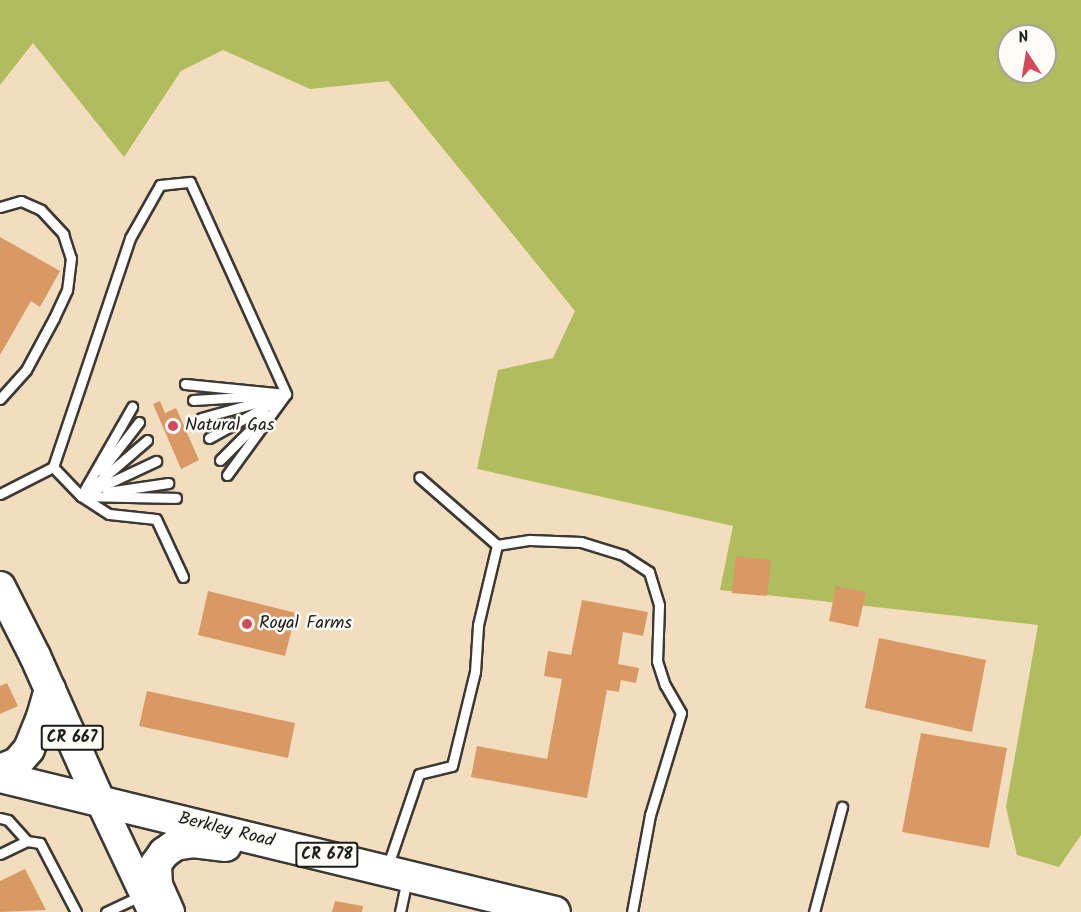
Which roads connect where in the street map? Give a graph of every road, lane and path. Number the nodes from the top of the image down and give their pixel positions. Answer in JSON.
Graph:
{"nodes":[{"id":1,"x":0,"y":207,"type":"edge"},
{"id":2,"x":185,"y":384,"type":"dead end"},
{"id":3,"x":286,"y":394,"type":"junction"},
{"id":4,"x":0,"y":399,"type":"edge"},
{"id":5,"x":193,"y":400,"type":"dead end"},
{"id":6,"x":132,"y":407,"type":"dead end"},
{"id":7,"x":201,"y":418,"type":"dead end"},
{"id":8,"x":139,"y":422,"type":"dead end"},
{"id":9,"x":209,"y":438,"type":"dead end"},
{"id":10,"x":147,"y":440,"type":"dead end"},
{"id":11,"x":220,"y":460,"type":"dead end"},
{"id":12,"x":156,"y":461,"type":"dead end"},
{"id":13,"x":52,"y":468,"type":"junction"},
{"id":14,"x":227,"y":475,"type":"dead end"},
{"id":15,"x":419,"y":477,"type":"dead end"},
{"id":16,"x":168,"y":483,"type":"dead end"},
{"id":17,"x":0,"y":494,"type":"edge"},
{"id":18,"x":81,"y":496,"type":"junction"},
{"id":19,"x":176,"y":498,"type":"dead end"},
{"id":20,"x":497,"y":545,"type":"junction"},
{"id":21,"x":183,"y":577,"type":"dead end"},
{"id":22,"x":0,"y":586,"type":"edge"},
{"id":23,"x":50,"y":689,"type":"junction"},
{"id":24,"x":0,"y":770,"type":"edge"},
{"id":25,"x":0,"y":777,"type":"edge"},
{"id":26,"x":99,"y":800,"type":"junction"},
{"id":27,"x":842,"y":807,"type":"dead end"},
{"id":28,"x":0,"y":818,"type":"edge"},
{"id":29,"x":27,"y":841,"type":"junction"},
{"id":30,"x":0,"y":854,"type":"edge"},
{"id":31,"x":355,"y":862,"type":"junction"},
{"id":32,"x":397,"y":872,"type":"junction"},
{"id":33,"x":150,"y":897,"type":"edge"},
{"id":34,"x":76,"y":912,"type":"edge"},
{"id":35,"x":106,"y":912,"type":"edge"},
{"id":36,"x":169,"y":912,"type":"edge"},
{"id":37,"x":400,"y":912,"type":"edge"},
{"id":38,"x":555,"y":912,"type":"edge"},
{"id":39,"x":632,"y":912,"type":"edge"},
{"id":40,"x":814,"y":912,"type":"edge"}],
"edges":[{"from":1,"to":4,"type":"lane"},
{"from":2,"to":3,"type":"lane"},
{"from":3,"to":5,"type":"lane"},
{"from":3,"to":7,"type":"lane"},
{"from":3,"to":9,"type":"lane"},
{"from":3,"to":11,"type":"lane"},
{"from":3,"to":13,"type":"lane"},
{"from":3,"to":14,"type":"lane"},
{"from":6,"to":18,"type":"lane"},
{"from":8,"to":18,"type":"lane"},
{"from":10,"to":18,"type":"lane"},
{"from":12,"to":18,"type":"lane"},
{"from":13,"to":17,"type":"lane"},
{"from":13,"to":18,"type":"lane"},
{"from":15,"to":20,"type":"lane"},
{"from":16,"to":18,"type":"lane"},
{"from":18,"to":19,"type":"lane"},
{"from":18,"to":21,"type":"lane"},
{"from":20,"to":32,"type":"lane"},
{"from":20,"to":39,"type":"lane"},
{"from":22,"to":23,"type":"main road","number":"CR 667"},
{"from":23,"to":24,"type":"main road"},
{"from":23,"to":26,"type":"main road","number":"CR 667"},
{"from":25,"to":26,"type":"main road","name":"Berkley Road","number":"CR 678"},
{"from":26,"to":31,"type":"main road","name":"Berkley Road","number":"CR 678"},
{"from":26,"to":33,"type":"main road","number":"CR 667"},
{"from":27,"to":40,"type":"lane"},
{"from":28,"to":29,"type":"lane"},
{"from":29,"to":30,"type":"lane"},
{"from":29,"to":34,"type":"lane"},
{"from":31,"to":32,"type":"main road","name":"Berkley Road","number":"CR 678"},
{"from":31,"to":33,"type":"main road"},
{"from":32,"to":37,"type":"lane"},
{"from":32,"to":38,"type":"main road","name":"Berkley Road","number":"CR 678"},
{"from":33,"to":35,"type":"lane"},
{"from":33,"to":36,"type":"main road"}]}
